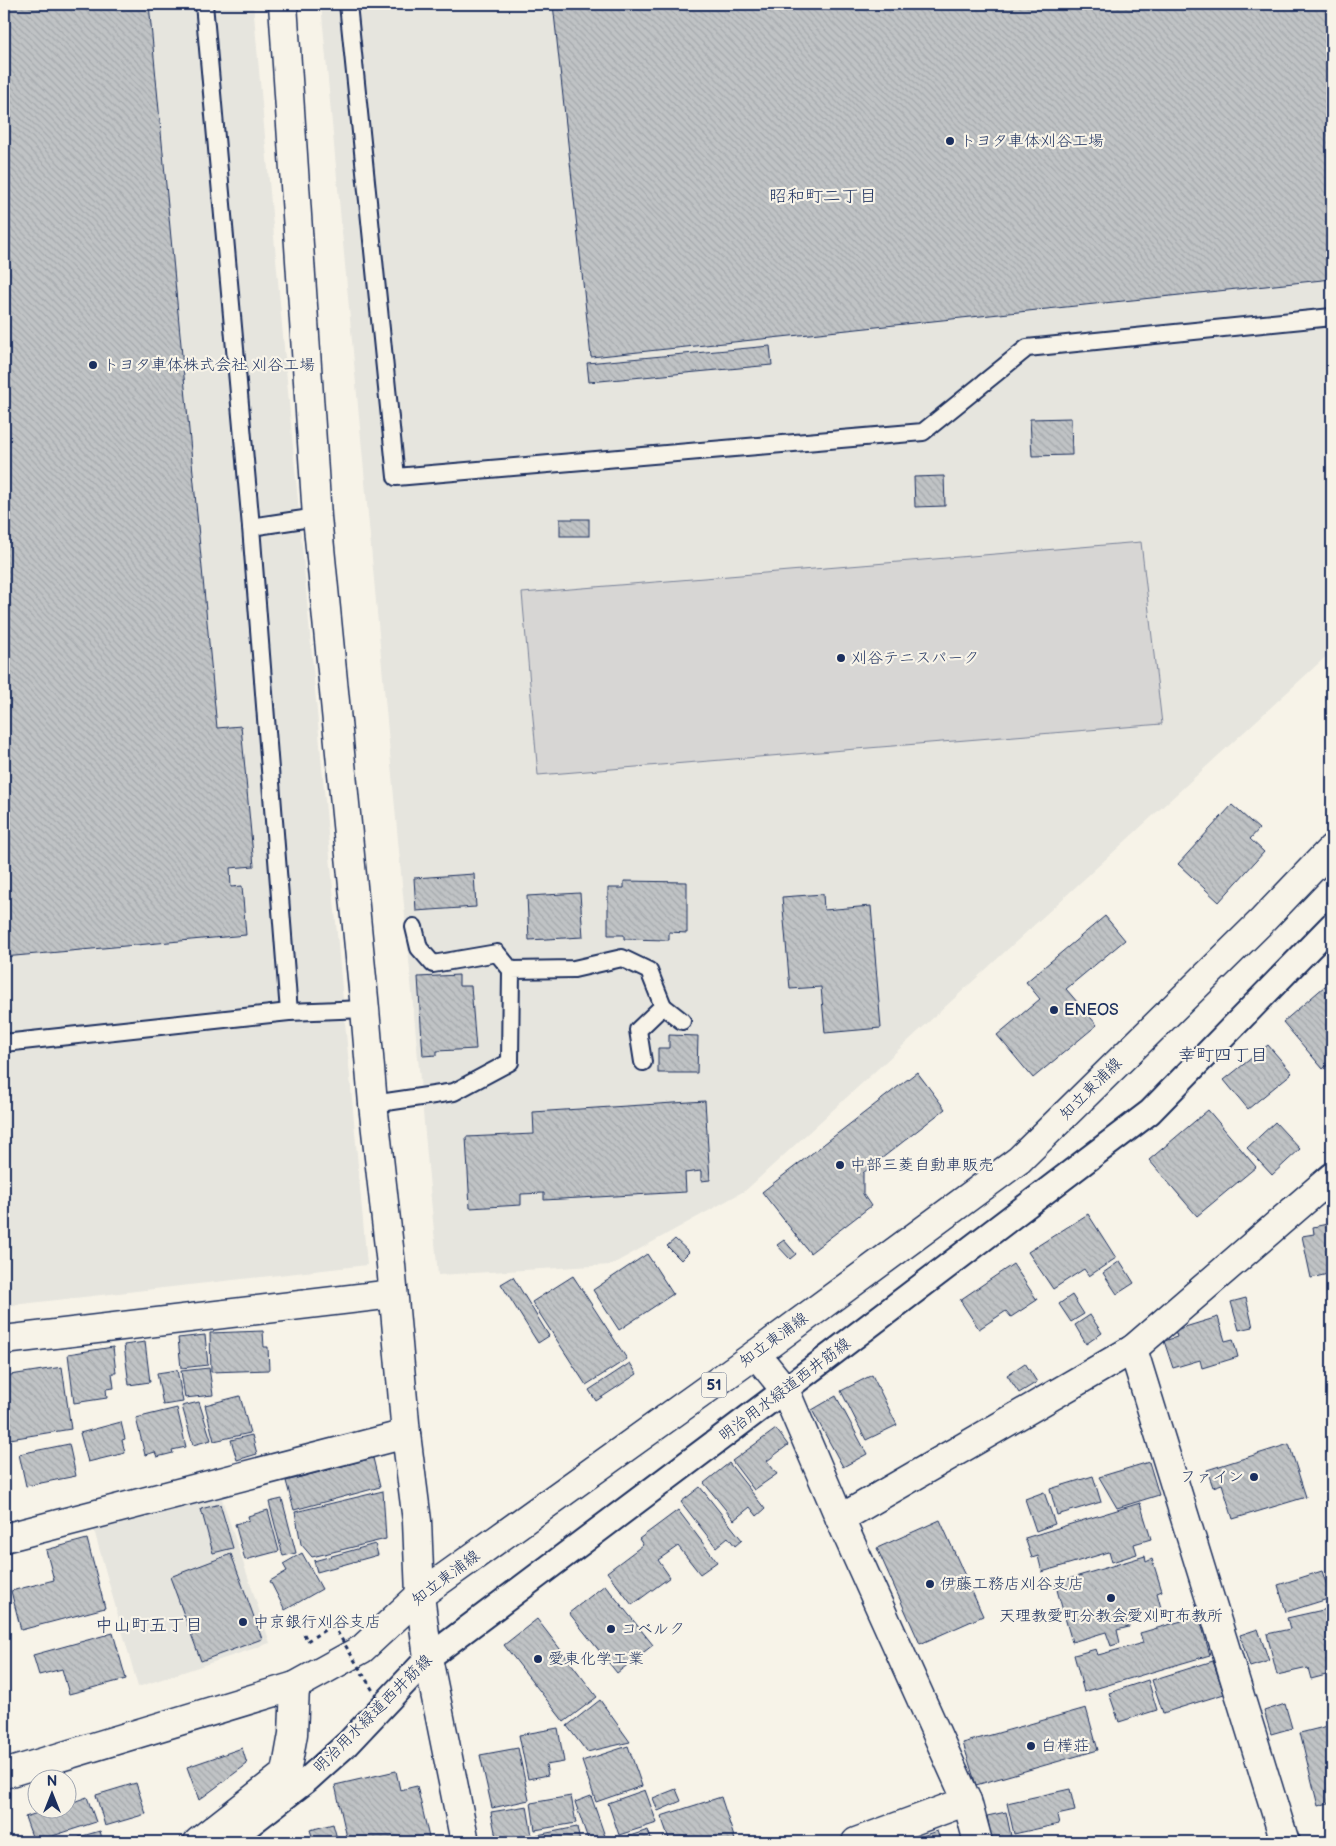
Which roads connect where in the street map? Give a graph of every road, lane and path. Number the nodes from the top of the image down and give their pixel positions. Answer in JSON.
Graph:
{"nodes":[{"id":1,"x":204,"y":4,"type":"edge"},
{"id":2,"x":283,"y":4,"type":"edge"},
{"id":3,"x":348,"y":4,"type":"edge"},
{"id":4,"x":1332,"y":317,"type":"edge"},
{"id":5,"x":317,"y":517,"type":"junction"},
{"id":6,"x":251,"y":527,"type":"junction"},
{"id":7,"x":1332,"y":848,"type":"edge"},
{"id":8,"x":1332,"y":925,"type":"edge"},
{"id":9,"x":414,"y":927,"type":"dead end"},
{"id":10,"x":511,"y":970,"type":"junction"},
{"id":11,"x":663,"y":1006,"type":"junction"},
{"id":12,"x":365,"y":1010,"type":"junction"},
{"id":13,"x":289,"y":1012,"type":"junction"},
{"id":14,"x":682,"y":1021,"type":"dead end"},
{"id":15,"x":4,"y":1043,"type":"edge"},
{"id":16,"x":643,"y":1062,"type":"dead end"},
{"id":17,"x":373,"y":1104,"type":"junction"},
{"id":18,"x":1332,"y":1177,"type":"edge"},
{"id":19,"x":393,"y":1294,"type":"junction"},
{"id":20,"x":4,"y":1340,"type":"edge"},
{"id":21,"x":1133,"y":1349,"type":"junction"},
{"id":22,"x":756,"y":1354,"type":"junction"},
{"id":23,"x":785,"y":1390,"type":"junction"},
{"id":24,"x":406,"y":1434,"type":"junction"},
{"id":25,"x":840,"y":1519,"type":"junction"},
{"id":26,"x":4,"y":1538,"type":"edge"},
{"id":27,"x":420,"y":1594,"type":"junction"},
{"id":28,"x":304,"y":1634,"type":"dead end"},
{"id":29,"x":428,"y":1658,"type":"junction"},
{"id":30,"x":295,"y":1686,"type":"junction"},
{"id":31,"x":378,"y":1699,"type":"dead end"},
{"id":32,"x":4,"y":1774,"type":"edge"},
{"id":33,"x":967,"y":1801,"type":"junction"},
{"id":34,"x":198,"y":1842,"type":"edge"},
{"id":35,"x":227,"y":1842,"type":"edge"},
{"id":36,"x":465,"y":1842,"type":"edge"},
{"id":37,"x":856,"y":1842,"type":"edge"},
{"id":38,"x":978,"y":1842,"type":"edge"},
{"id":39,"x":1285,"y":1842,"type":"edge"}],
"edges":[{"from":1,"to":6,"type":"lane"},
{"from":2,"to":5,"type":"street"},
{"from":3,"to":4,"type":"lane"},
{"from":5,"to":6,"type":"lane"},
{"from":5,"to":12,"type":"street"},
{"from":6,"to":13,"type":"lane"},
{"from":7,"to":22,"type":"street","name":"知立東浦線","number":"51"},
{"from":8,"to":23,"type":"street","name":"明治用水緑道西井筋線"},
{"from":9,"to":10,"type":"lane"},
{"from":10,"to":11,"type":"lane"},
{"from":10,"to":17,"type":"lane"},
{"from":11,"to":14,"type":"lane"},
{"from":11,"to":16,"type":"lane"},
{"from":12,"to":13,"type":"lane"},
{"from":12,"to":17,"type":"street"},
{"from":13,"to":15,"type":"lane"},
{"from":17,"to":19,"type":"street"},
{"from":18,"to":21,"type":"street"},
{"from":19,"to":20,"type":"street"},
{"from":19,"to":24,"type":"street"},
{"from":21,"to":25,"type":"street"},
{"from":21,"to":39,"type":"street"},
{"from":22,"to":23,"type":"street"},
{"from":22,"to":27,"type":"street","name":"知立東浦線","number":"51"},
{"from":23,"to":25,"type":"street"},
{"from":23,"to":29,"type":"street","name":"明治用水緑道西井筋線"},
{"from":24,"to":26,"type":"street"},
{"from":24,"to":27,"type":"street"},
{"from":25,"to":33,"type":"street"},
{"from":27,"to":29,"type":"street"},
{"from":27,"to":30,"type":"street","name":"知立東浦線","number":"51"},
{"from":28,"to":31,"type":"path","bridge":true},
{"from":29,"to":35,"type":"street","name":"明治用水緑道西井筋線"},
{"from":29,"to":36,"type":"street"},
{"from":30,"to":32,"type":"street","name":"知立東浦線","number":"51"},
{"from":30,"to":34,"type":"street"},
{"from":33,"to":37,"type":"street"},
{"from":33,"to":38,"type":"street"}]}
